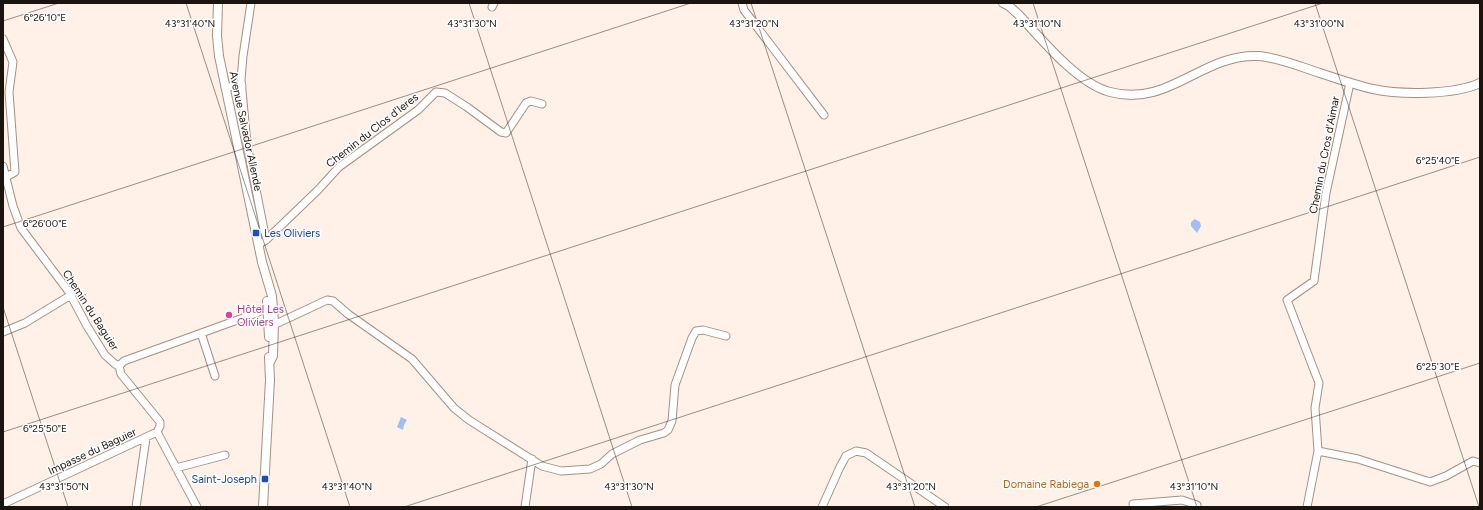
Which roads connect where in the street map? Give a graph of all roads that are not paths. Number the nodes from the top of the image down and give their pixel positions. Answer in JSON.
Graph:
{"nodes":[{"id":1,"x":218,"y":3,"type":"edge"},
{"id":2,"x":251,"y":3,"type":"edge"},
{"id":3,"x":742,"y":3,"type":"edge"},
{"id":4,"x":1003,"y":3,"type":"edge"},
{"id":5,"x":3,"y":39,"type":"edge"},
{"id":6,"x":1350,"y":83,"type":"junction"},
{"id":7,"x":1480,"y":83,"type":"edge"},
{"id":8,"x":242,"y":86,"type":"junction"},
{"id":9,"x":225,"y":87,"type":"junction"},
{"id":10,"x":542,"y":104,"type":"dead end"},
{"id":11,"x":824,"y":115,"type":"dead end"},
{"id":12,"x":3,"y":166,"type":"edge"},
{"id":13,"x":6,"y":177,"type":"junction"},
{"id":14,"x":262,"y":242,"type":"junction"},
{"id":15,"x":71,"y":295,"type":"junction"},
{"id":16,"x":271,"y":314,"type":"junction"},
{"id":17,"x":3,"y":332,"type":"edge"},
{"id":18,"x":201,"y":333,"type":"junction"},
{"id":19,"x":726,"y":336,"type":"dead end"},
{"id":20,"x":270,"y":362,"type":"junction"},
{"id":21,"x":119,"y":366,"type":"junction"},
{"id":22,"x":215,"y":376,"type":"dead end"},
{"id":23,"x":157,"y":432,"type":"junction"},
{"id":24,"x":146,"y":438,"type":"junction"},
{"id":25,"x":1318,"y":451,"type":"junction"},
{"id":26,"x":225,"y":455,"type":"dead end"},
{"id":27,"x":532,"y":459,"type":"junction"},
{"id":28,"x":1480,"y":463,"type":"edge"},
{"id":29,"x":176,"y":468,"type":"junction"},
{"id":30,"x":3,"y":504,"type":"edge"},
{"id":31,"x":1133,"y":504,"type":"dead end"},
{"id":32,"x":136,"y":507,"type":"edge"},
{"id":33,"x":197,"y":507,"type":"edge"},
{"id":34,"x":263,"y":507,"type":"edge"},
{"id":35,"x":525,"y":507,"type":"edge"},
{"id":36,"x":822,"y":507,"type":"edge"},
{"id":37,"x":945,"y":507,"type":"edge"},
{"id":38,"x":1197,"y":507,"type":"edge"},
{"id":39,"x":1307,"y":507,"type":"edge"}],
"edges":[{"from":1,"to":9,"type":"main road","name":"Avenue Salvador Allende"},
{"from":2,"to":8,"type":"street"},
{"from":3,"to":11,"type":"street"},
{"from":4,"to":6,"type":"main road"},
{"from":5,"to":13,"type":"street"},
{"from":6,"to":7,"type":"main road"},
{"from":6,"to":25,"type":"street","name":"Chemin du Cros d'Aimar"},
{"from":8,"to":9,"type":"street"},
{"from":8,"to":14,"type":"street"},
{"from":9,"to":14,"type":"main road","name":"Avenue Salvador Allende"},
{"from":10,"to":14,"type":"street","name":"Chemin du Clos d'Ieres"},
{"from":12,"to":13,"type":"street","name":"Chemin du Baguier"},
{"from":13,"to":15,"type":"street","name":"Chemin du Baguier"},
{"from":14,"to":16,"type":"main road","name":"Avenue Salvador Allende"},
{"from":15,"to":17,"type":"street"},
{"from":15,"to":21,"type":"street","name":"Chemin du Baguier"},
{"from":16,"to":18,"type":"street","name":"Chemin du Baguier"},
{"from":16,"to":20,"type":"main road","name":"Avenue Salvador Allende"},
{"from":16,"to":20,"type":"main road","name":"Avenue Salvador Allende"},
{"from":16,"to":27,"type":"street","name":"Chemin du Baguier"},
{"from":18,"to":21,"type":"street","name":"Chemin du Baguier"},
{"from":18,"to":22,"type":"street"},
{"from":19,"to":27,"type":"street"},
{"from":20,"to":34,"type":"main road","name":"Avenue Salvador Allende"},
{"from":21,"to":23,"type":"street","name":"Chemin du Baguier"},
{"from":23,"to":24,"type":"street"},
{"from":23,"to":29,"type":"street","name":"Chemin du Baguier"},
{"from":24,"to":30,"type":"street","name":"Impasse du Baguier"},
{"from":24,"to":32,"type":"street"},
{"from":25,"to":28,"type":"street"},
{"from":25,"to":39,"type":"street","name":"Chemin du Cros d'Aimar"},
{"from":26,"to":29,"type":"street"},
{"from":27,"to":35,"type":"street"},
{"from":29,"to":33,"type":"street","name":"Chemin du Baguier"},
{"from":31,"to":38,"type":"street"},
{"from":36,"to":37,"type":"street"}]}
